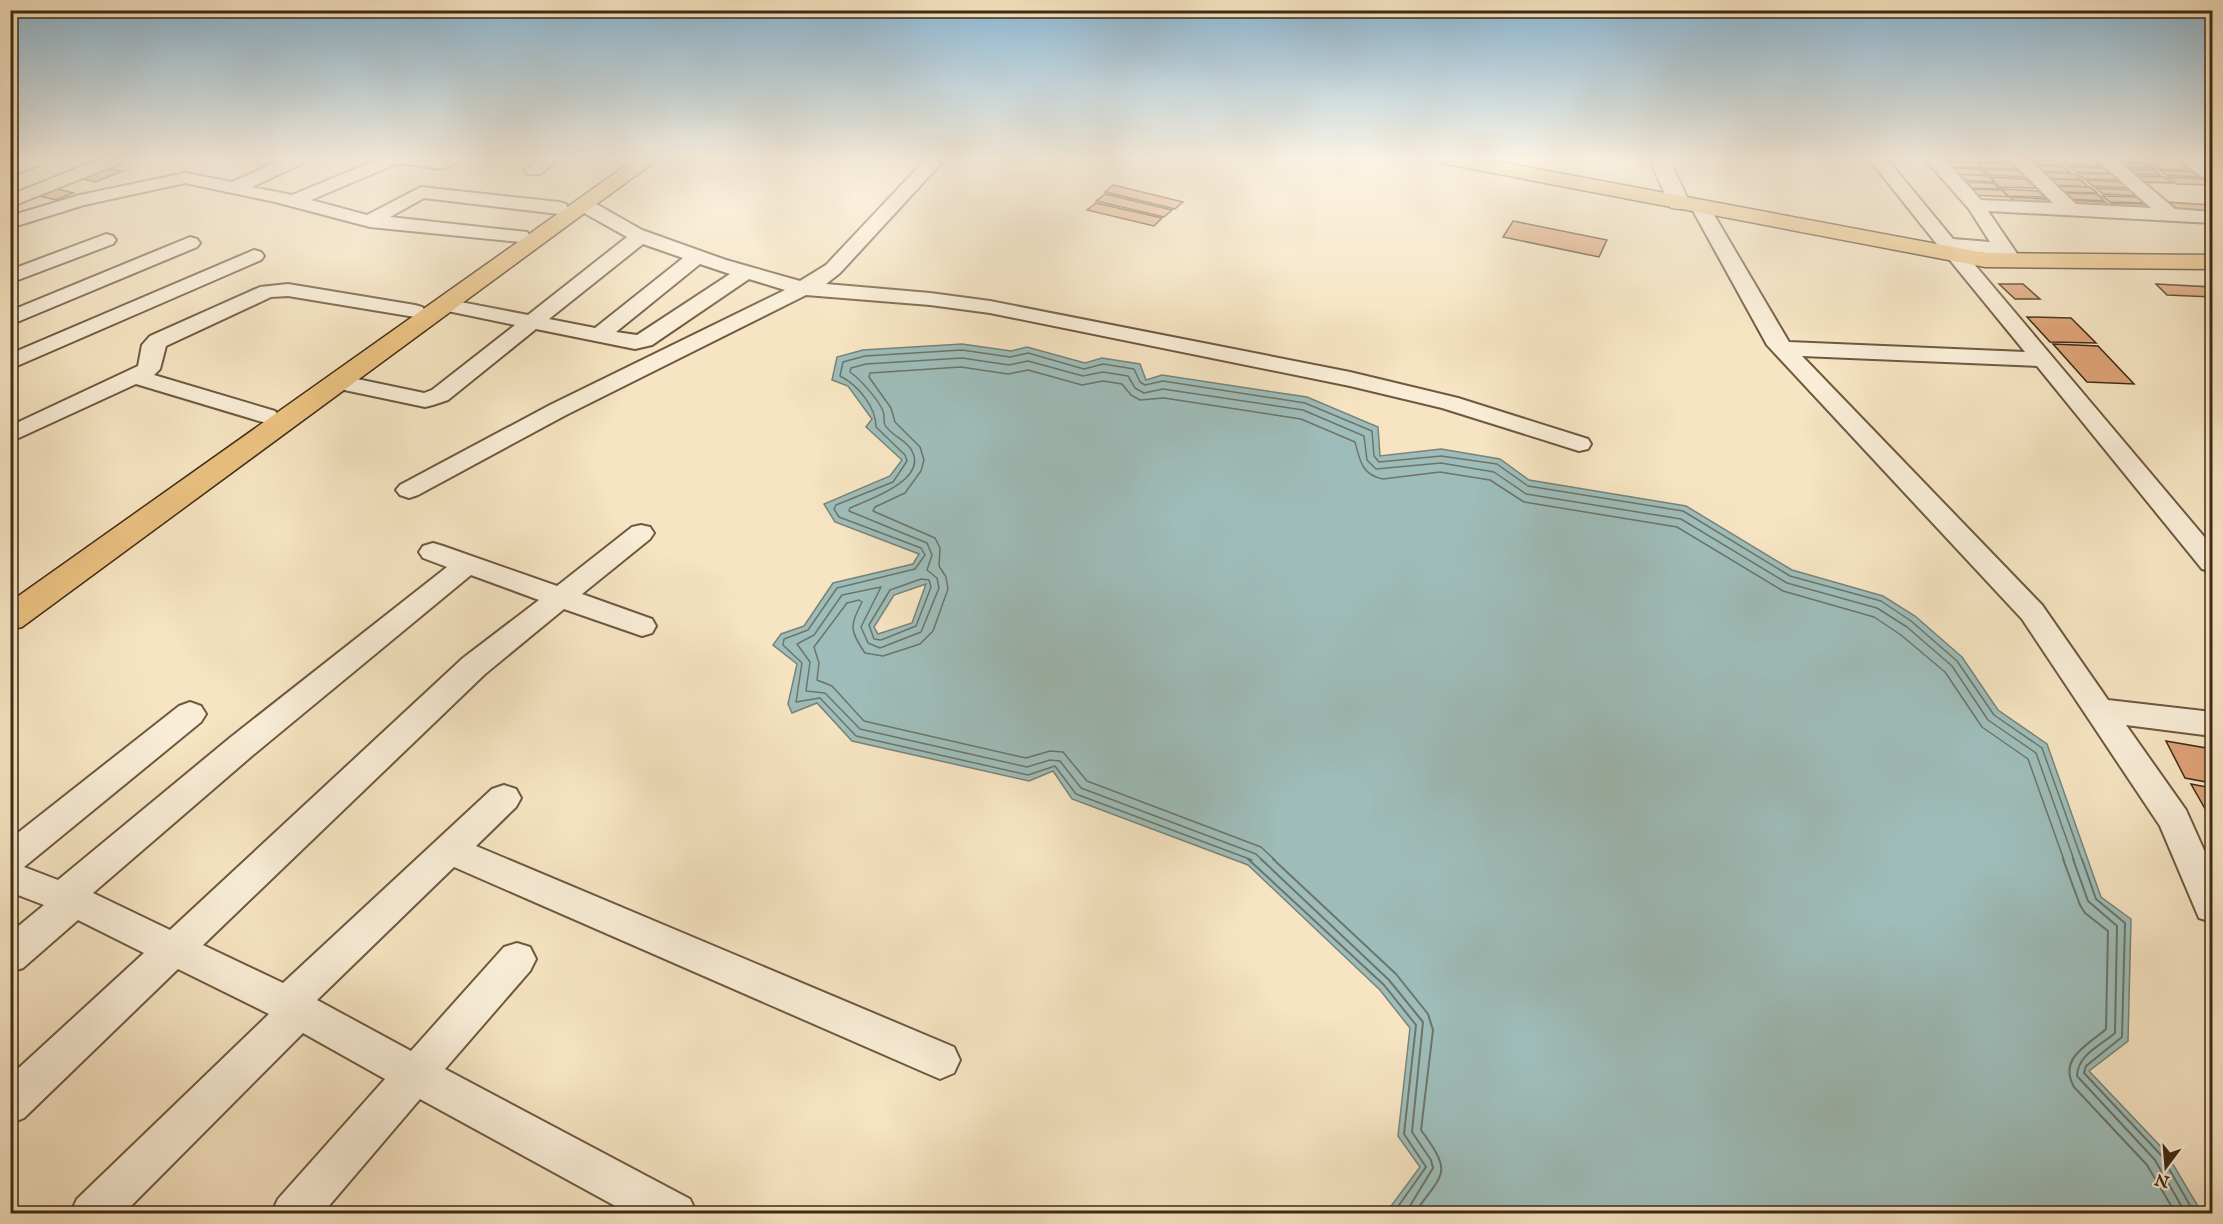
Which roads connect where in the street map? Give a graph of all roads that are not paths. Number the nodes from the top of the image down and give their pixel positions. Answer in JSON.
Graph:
{"nodes":[{"id":1,"x":351,"y":216,"type":"edge"},
{"id":2,"x":379,"y":216,"type":"edge"},
{"id":3,"x":556,"y":216,"type":"edge"},
{"id":4,"x":560,"y":216,"type":"edge"},
{"id":5,"x":595,"y":216,"type":"edge"},
{"id":6,"x":883,"y":216,"type":"edge"},
{"id":7,"x":1697,"y":216,"type":"edge"},
{"id":8,"x":1749,"y":216,"type":"edge"},
{"id":9,"x":1924,"y":216,"type":"edge"},
{"id":10,"x":1983,"y":216,"type":"edge"},
{"id":11,"x":370,"y":221,"type":"junction"},
{"id":12,"x":520,"y":236,"type":"junction"},
{"id":13,"x":641,"y":236,"type":"junction"},
{"id":14,"x":106,"y":240,"type":"dead end"},
{"id":15,"x":190,"y":243,"type":"dead end"},
{"id":16,"x":1956,"y":255,"type":"junction"},
{"id":17,"x":2008,"y":255,"type":"junction"},
{"id":18,"x":254,"y":256,"type":"dead end"},
{"id":19,"x":697,"y":256,"type":"junction"},
{"id":20,"x":2212,"y":262,"type":"edge"},
{"id":21,"x":746,"y":272,"type":"junction"},
{"id":22,"x":10,"y":278,"type":"edge"},
{"id":23,"x":801,"y":288,"type":"junction"},
{"id":24,"x":10,"y":300,"type":"edge"},
{"id":25,"x":445,"y":305,"type":"junction"},
{"id":26,"x":34,"y":309,"type":"junction"},
{"id":27,"x":415,"y":312,"type":"junction"},
{"id":28,"x":10,"y":319,"type":"edge"},
{"id":29,"x":531,"y":322,"type":"junction"},
{"id":30,"x":83,"y":329,"type":"junction"},
{"id":31,"x":599,"y":335,"type":"junction"},
{"id":32,"x":1782,"y":348,"type":"junction"},
{"id":33,"x":2044,"y":360,"type":"junction"},
{"id":34,"x":10,"y":362,"type":"edge"},
{"id":35,"x":135,"y":377,"type":"junction"},
{"id":36,"x":338,"y":382,"type":"junction"},
{"id":37,"x":267,"y":416,"type":"junction"},
{"id":38,"x":10,"y":435,"type":"edge"},
{"id":39,"x":1580,"y":444,"type":"dead end"},
{"id":40,"x":409,"y":490,"type":"dead end"},
{"id":41,"x":641,"y":533,"type":"dead end"},
{"id":42,"x":433,"y":552,"type":"dead end"},
{"id":43,"x":2212,"y":563,"type":"edge"},
{"id":44,"x":468,"y":564,"type":"junction"},
{"id":45,"x":10,"y":597,"type":"edge"},
{"id":46,"x":561,"y":597,"type":"junction"},
{"id":47,"x":10,"y":619,"type":"edge"},
{"id":48,"x":642,"y":626,"type":"dead end"},
{"id":49,"x":2099,"y":710,"type":"junction"},
{"id":50,"x":189,"y":714,"type":"dead end"},
{"id":51,"x":2212,"y":724,"type":"edge"},
{"id":52,"x":504,"y":798,"type":"dead end"},
{"id":53,"x":449,"y":850,"type":"junction"},
{"id":54,"x":10,"y":859,"type":"edge"},
{"id":55,"x":10,"y":877,"type":"edge"},
{"id":56,"x":69,"y":899,"type":"junction"},
{"id":57,"x":2212,"y":907,"type":"edge"},
{"id":58,"x":175,"y":949,"type":"junction"},
{"id":59,"x":10,"y":956,"type":"edge"},
{"id":60,"x":517,"y":959,"type":"dead end"},
{"id":61,"x":294,"y":1007,"type":"junction"},
{"id":62,"x":940,"y":1060,"type":"dead end"},
{"id":63,"x":416,"y":1074,"type":"junction"},
{"id":64,"x":10,"y":1104,"type":"edge"},
{"id":65,"x":92,"y":1214,"type":"edge"},
{"id":66,"x":293,"y":1214,"type":"edge"},
{"id":67,"x":675,"y":1214,"type":"edge"}],
"edges":[{"from":1,"to":11,"type":"street"},
{"from":2,"to":11,"type":"street"},
{"from":3,"to":12,"type":"main road"},
{"from":4,"to":25,"type":"main road"},
{"from":5,"to":13,"type":"street"},
{"from":6,"to":23,"type":"street"},
{"from":7,"to":32,"type":"street"},
{"from":8,"to":16,"type":"main road"},
{"from":9,"to":17,"type":"street"},
{"from":10,"to":17,"type":"street"},
{"from":11,"to":12,"type":"street"},
{"from":12,"to":27,"type":"main road"},
{"from":13,"to":19,"type":"street"},
{"from":13,"to":29,"type":"street"},
{"from":14,"to":22,"type":"street"},
{"from":15,"to":26,"type":"street"},
{"from":16,"to":17,"type":"main road"},
{"from":16,"to":33,"type":"street"},
{"from":17,"to":20,"type":"main road"},
{"from":18,"to":30,"type":"street"},
{"from":19,"to":21,"type":"street"},
{"from":19,"to":31,"type":"street"},
{"from":21,"to":23,"type":"street"},
{"from":21,"to":31,"type":"street"},
{"from":23,"to":39,"type":"street"},
{"from":23,"to":40,"type":"street"},
{"from":24,"to":26,"type":"street"},
{"from":25,"to":29,"type":"street"},
{"from":25,"to":36,"type":"main road"},
{"from":26,"to":28,"type":"street"},
{"from":26,"to":30,"type":"street"},
{"from":27,"to":35,"type":"street"},
{"from":27,"to":37,"type":"main road"},
{"from":29,"to":31,"type":"street"},
{"from":29,"to":36,"type":"street"},
{"from":30,"to":34,"type":"street"},
{"from":32,"to":33,"type":"street"},
{"from":32,"to":49,"type":"street"},
{"from":33,"to":43,"type":"street"},
{"from":35,"to":37,"type":"street"},
{"from":35,"to":38,"type":"street"},
{"from":36,"to":47,"type":"main road"},
{"from":37,"to":45,"type":"main road"},
{"from":41,"to":46,"type":"street"},
{"from":42,"to":44,"type":"street"},
{"from":44,"to":46,"type":"street"},
{"from":44,"to":56,"type":"street"},
{"from":46,"to":48,"type":"street"},
{"from":46,"to":58,"type":"street"},
{"from":49,"to":51,"type":"street"},
{"from":49,"to":57,"type":"street"},
{"from":50,"to":54,"type":"street"},
{"from":52,"to":53,"type":"street"},
{"from":53,"to":61,"type":"street"},
{"from":53,"to":62,"type":"street"},
{"from":55,"to":56,"type":"street"},
{"from":56,"to":58,"type":"street"},
{"from":56,"to":59,"type":"street"},
{"from":58,"to":61,"type":"street"},
{"from":58,"to":64,"type":"street"},
{"from":60,"to":63,"type":"street"},
{"from":61,"to":63,"type":"street"},
{"from":61,"to":65,"type":"street"},
{"from":63,"to":66,"type":"street"},
{"from":63,"to":67,"type":"street"}]}
